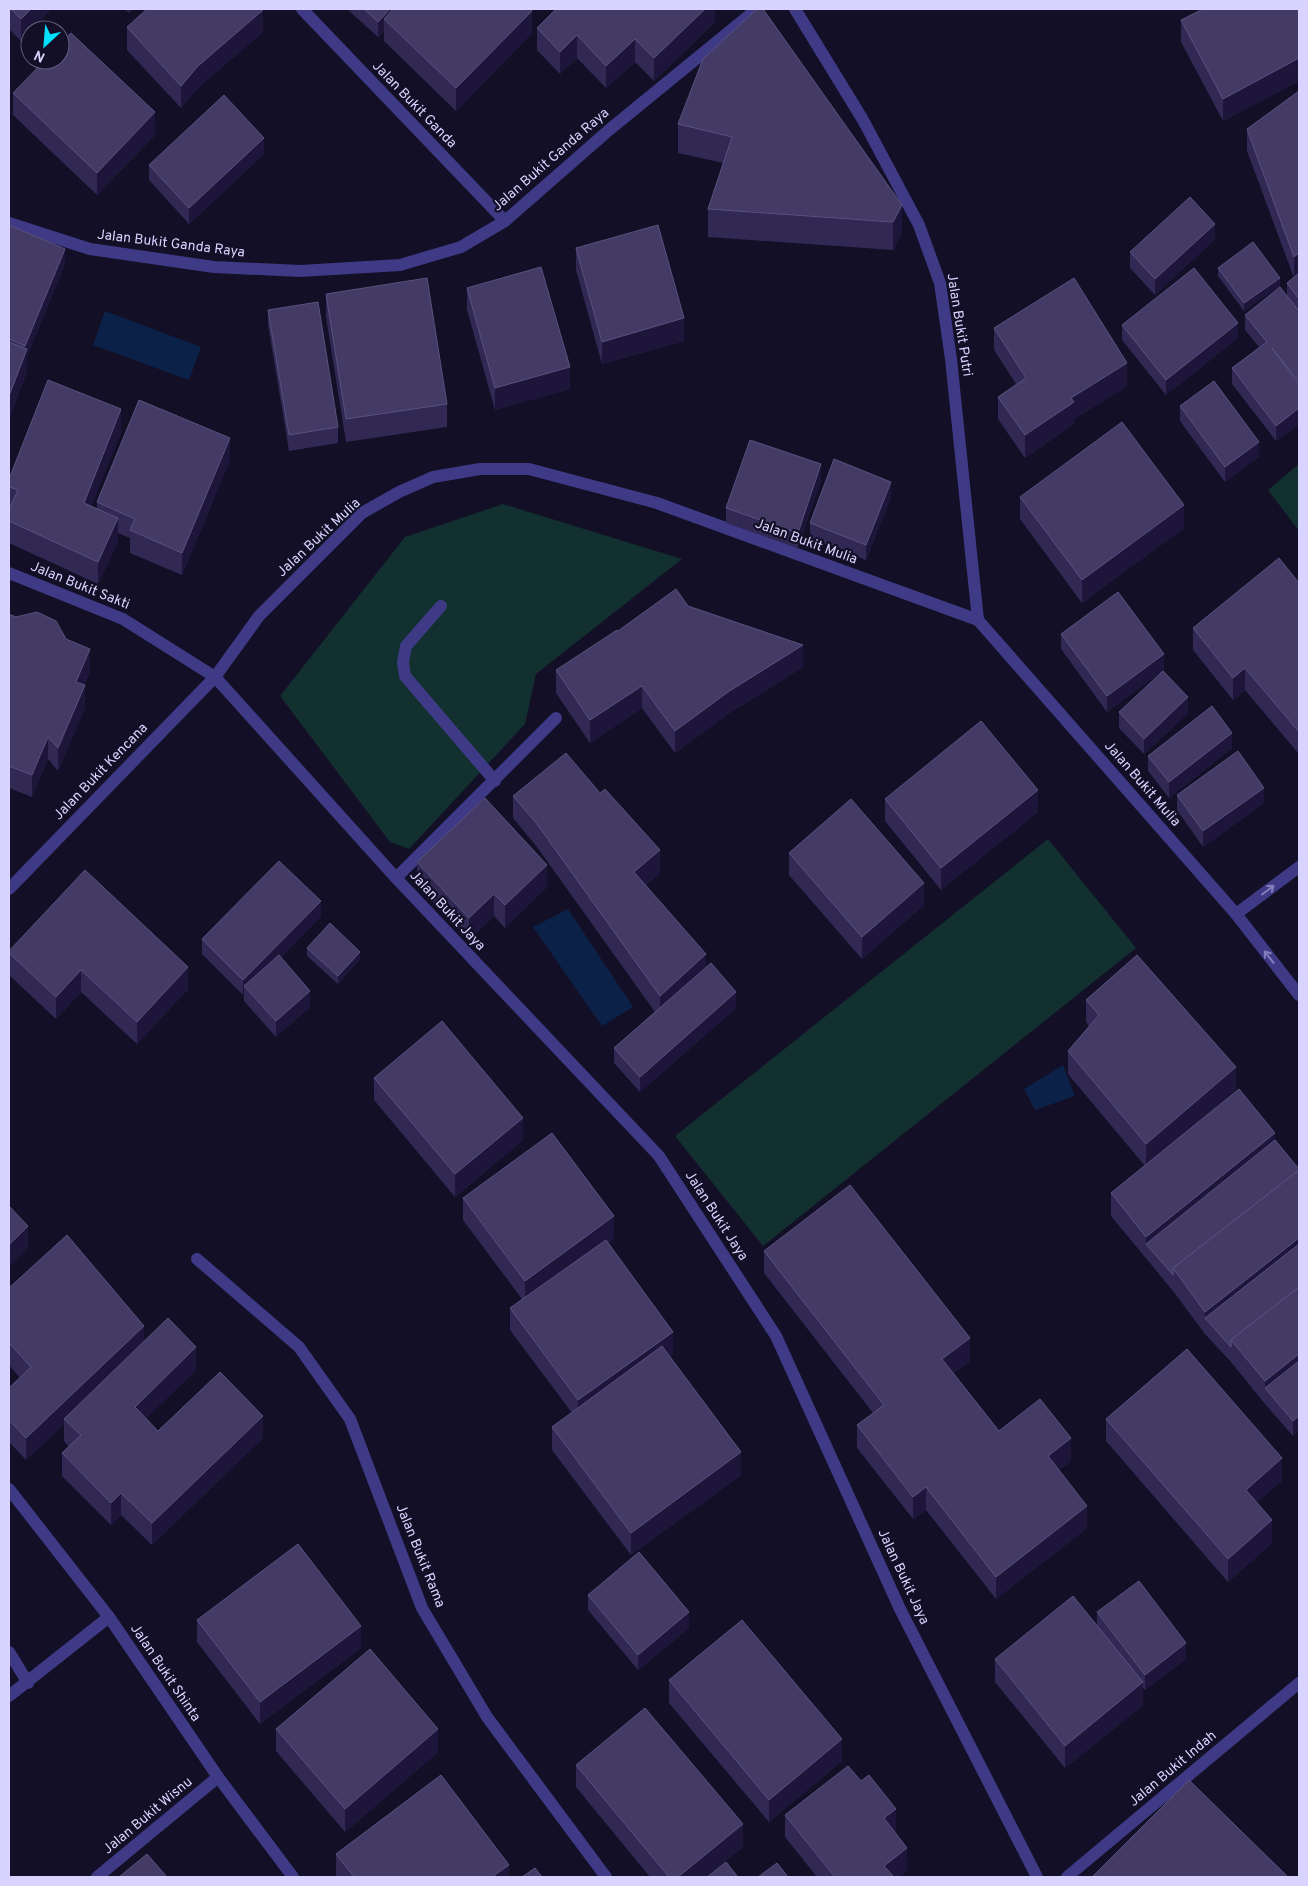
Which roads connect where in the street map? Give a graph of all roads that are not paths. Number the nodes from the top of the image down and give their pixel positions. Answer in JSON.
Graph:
{"nodes":[{"id":1,"x":302,"y":9,"type":"edge"},
{"id":2,"x":757,"y":9,"type":"edge"},
{"id":3,"x":795,"y":9,"type":"edge"},
{"id":4,"x":505,"y":221,"type":"junction"},
{"id":5,"x":9,"y":223,"type":"edge"},
{"id":6,"x":9,"y":573,"type":"edge"},
{"id":7,"x":441,"y":606,"type":"dead end"},
{"id":8,"x":978,"y":620,"type":"junction"},
{"id":9,"x":215,"y":677,"type":"junction"},
{"id":10,"x":556,"y":718,"type":"dead end"},
{"id":11,"x":495,"y":781,"type":"junction"},
{"id":12,"x":1299,"y":866,"type":"edge"},
{"id":13,"x":396,"y":878,"type":"junction"},
{"id":14,"x":9,"y":889,"type":"edge"},
{"id":15,"x":1236,"y":914,"type":"junction"},
{"id":16,"x":1299,"y":995,"type":"edge"},
{"id":17,"x":197,"y":1259,"type":"dead end"},
{"id":18,"x":9,"y":1489,"type":"edge"},
{"id":19,"x":109,"y":1618,"type":"junction"},
{"id":20,"x":9,"y":1652,"type":"edge"},
{"id":21,"x":28,"y":1682,"type":"junction"},
{"id":22,"x":1299,"y":1683,"type":"edge"},
{"id":23,"x":9,"y":1696,"type":"edge"},
{"id":24,"x":218,"y":1777,"type":"junction"},
{"id":25,"x":97,"y":1877,"type":"edge"},
{"id":26,"x":293,"y":1877,"type":"edge"},
{"id":27,"x":606,"y":1877,"type":"edge"},
{"id":28,"x":1037,"y":1877,"type":"edge"},
{"id":29,"x":1067,"y":1877,"type":"edge"}],
"edges":[{"from":1,"to":4,"type":"street","name":"Jalan Bukit Ganda"},
{"from":2,"to":4,"type":"street","name":"Jalan Bukit Ganda Raya"},
{"from":3,"to":8,"type":"street","name":"Jalan Bukit Putri"},
{"from":4,"to":5,"type":"street","name":"Jalan Bukit Ganda Raya"},
{"from":6,"to":9,"type":"street","name":"Jalan Bukit Sakti"},
{"from":7,"to":11,"type":"street"},
{"from":8,"to":9,"type":"street","name":"Jalan Bukit Mulia"},
{"from":8,"to":15,"type":"street","name":"Jalan Bukit Mulia"},
{"from":9,"to":13,"type":"street","name":"Jalan Bukit Jaya"},
{"from":9,"to":14,"type":"street","name":"Jalan Bukit Kencana"},
{"from":10,"to":11,"type":"street"},
{"from":11,"to":13,"type":"street"},
{"from":15,"to":12,"type":"street","one_way":true},
{"from":13,"to":28,"type":"street","name":"Jalan Bukit Jaya"},
{"from":16,"to":15,"type":"street","name":"Jalan Bukit Mulia","one_way":true},
{"from":17,"to":27,"type":"street","name":"Jalan Bukit Rama"},
{"from":18,"to":19,"type":"street","name":"Jalan Bukit Shinta"},
{"from":19,"to":21,"type":"street"},
{"from":19,"to":24,"type":"street","name":"Jalan Bukit Shinta"},
{"from":20,"to":21,"type":"street"},
{"from":21,"to":23,"type":"street"},
{"from":22,"to":29,"type":"street","name":"Jalan Bukit Indah"},
{"from":24,"to":25,"type":"street","name":"Jalan Bukit Wisnu"},
{"from":24,"to":26,"type":"street","name":"Jalan Bukit Shinta"}]}
